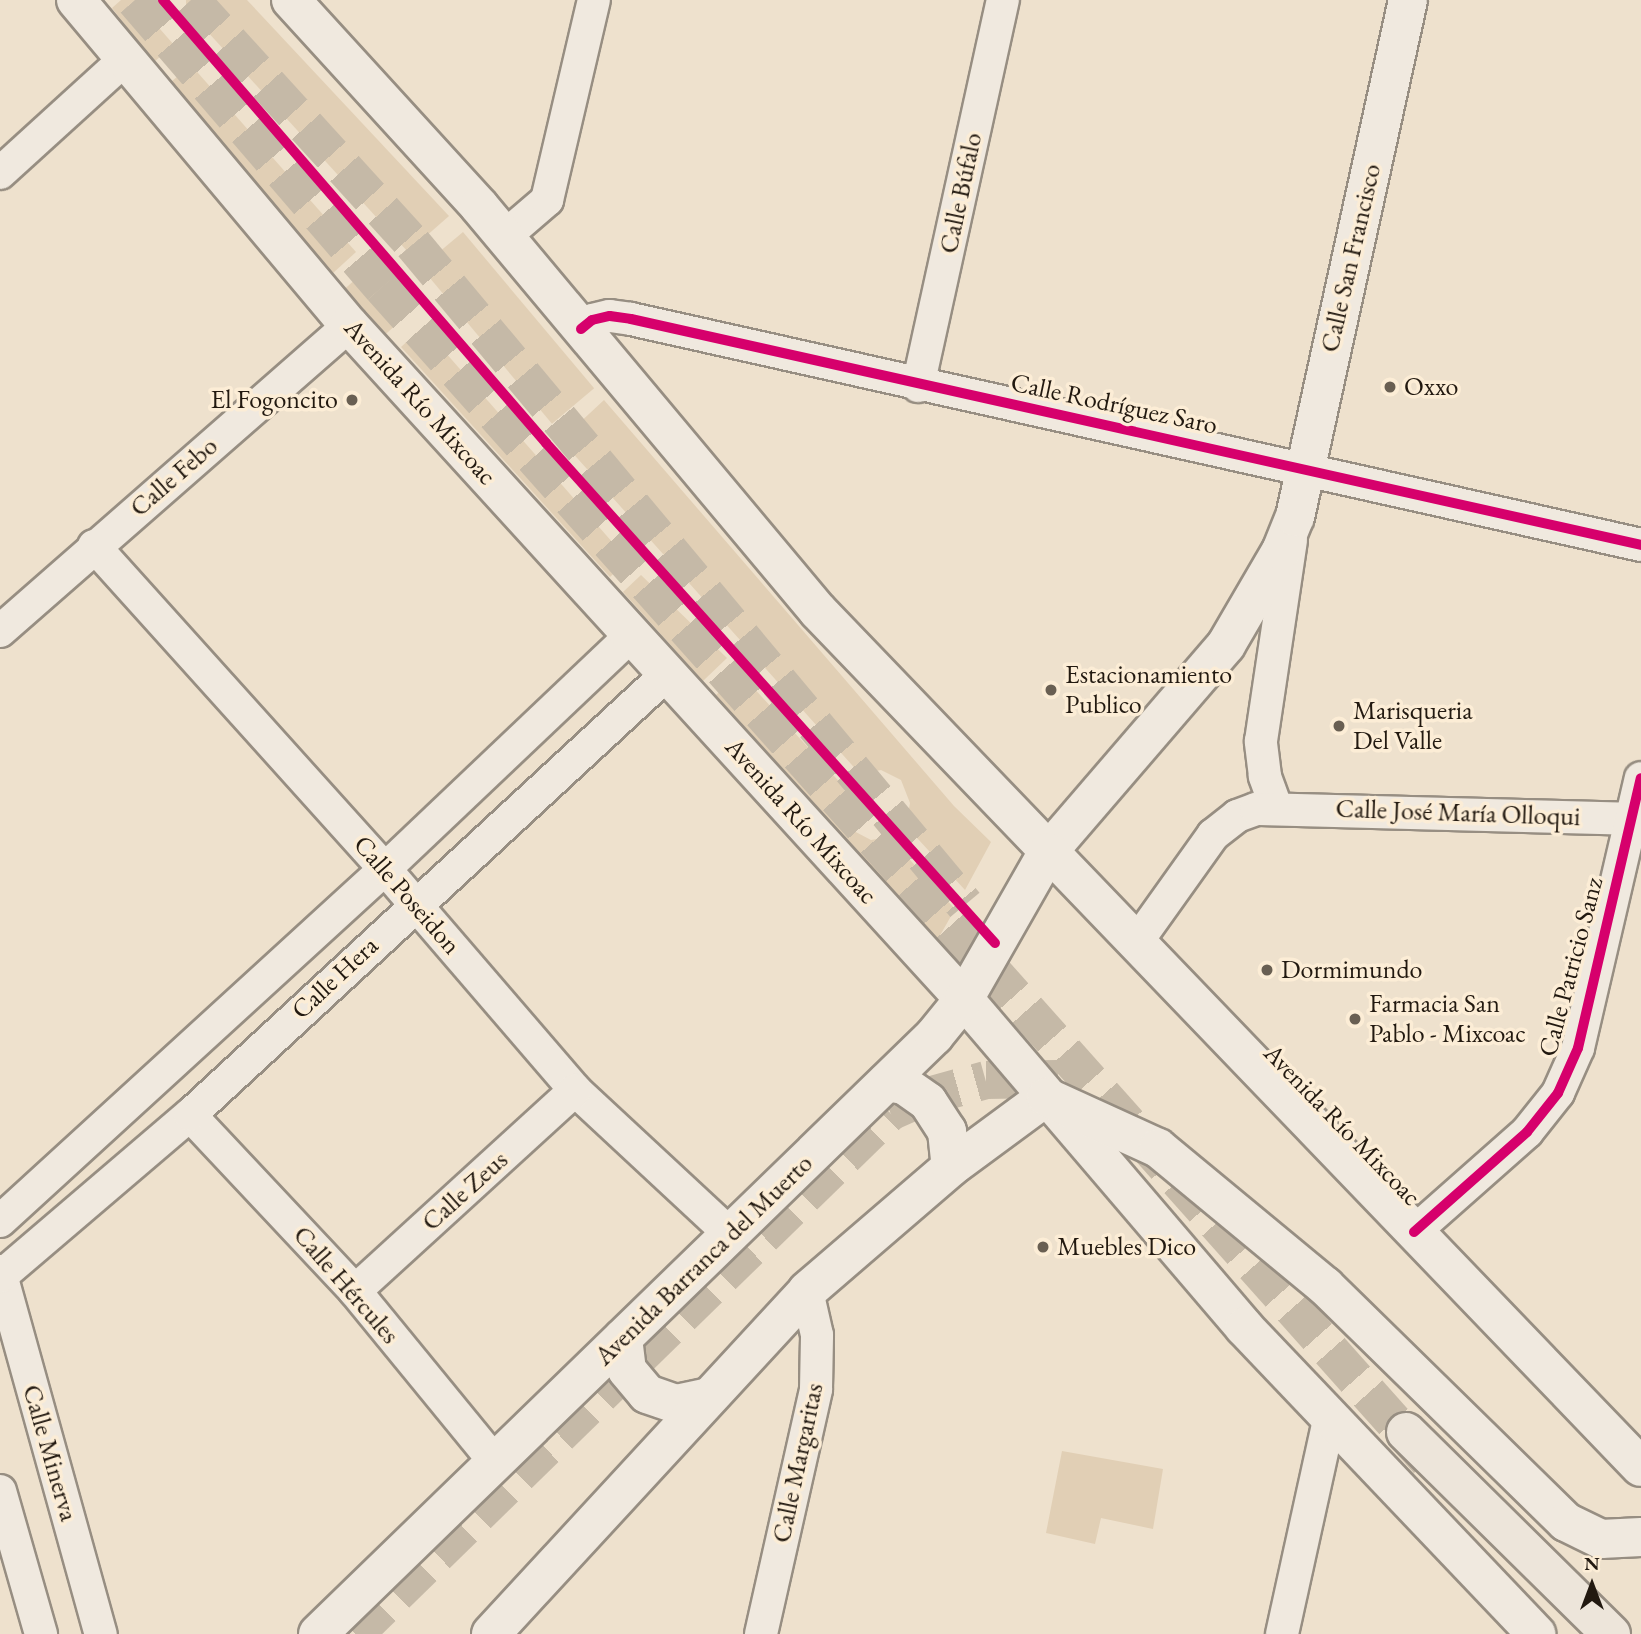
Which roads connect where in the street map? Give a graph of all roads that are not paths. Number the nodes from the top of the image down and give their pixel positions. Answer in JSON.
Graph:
{"nodes":[{"id":1,"x":76,"y":0,"type":"edge"},
{"id":2,"x":291,"y":0,"type":"edge"},
{"id":3,"x":594,"y":0,"type":"edge"},
{"id":4,"x":1003,"y":0,"type":"edge"},
{"id":5,"x":1408,"y":0,"type":"edge"},
{"id":6,"x":124,"y":60,"type":"junction"},
{"id":7,"x":0,"y":173,"type":"edge"},
{"id":8,"x":505,"y":237,"type":"junction"},
{"id":9,"x":349,"y":325,"type":"junction"},
{"id":10,"x":581,"y":329,"type":"junction"},
{"id":11,"x":918,"y":386,"type":"junction"},
{"id":12,"x":1304,"y":467,"type":"junction"},
{"id":13,"x":1295,"y":517,"type":"junction"},
{"id":14,"x":1641,"y":545,"type":"edge"},
{"id":15,"x":94,"y":546,"type":"junction"},
{"id":16,"x":0,"y":631,"type":"edge"},
{"id":17,"x":632,"y":635,"type":"junction"},
{"id":18,"x":667,"y":674,"type":"junction"},
{"id":19,"x":1641,"y":778,"type":"edge"},
{"id":20,"x":1276,"y":807,"type":"junction"},
{"id":21,"x":1636,"y":818,"type":"edge"},
{"id":22,"x":1048,"y":852,"type":"junction"},
{"id":23,"x":385,"y":869,"type":"junction"},
{"id":24,"x":414,"y":904,"type":"junction"},
{"id":25,"x":1136,"y":943,"type":"junction"},
{"id":26,"x":964,"y":999,"type":"junction"},
{"id":27,"x":887,"y":1082,"type":"junction"},
{"id":28,"x":575,"y":1090,"type":"junction"},
{"id":29,"x":1046,"y":1097,"type":"junction"},
{"id":30,"x":190,"y":1115,"type":"junction"},
{"id":31,"x":951,"y":1167,"type":"junction"},
{"id":32,"x":0,"y":1221,"type":"edge"},
{"id":33,"x":1414,"y":1232,"type":"junction"},
{"id":34,"x":730,"y":1234,"type":"junction"},
{"id":35,"x":1,"y":1275,"type":"edge"},
{"id":36,"x":355,"y":1291,"type":"junction"},
{"id":37,"x":807,"y":1291,"type":"junction"},
{"id":38,"x":623,"y":1338,"type":"junction"},
{"id":39,"x":705,"y":1398,"type":"junction"},
{"id":40,"x":1329,"y":1420,"type":"junction"},
{"id":41,"x":1406,"y":1433,"type":"tunnel mouth"},
{"id":42,"x":495,"y":1462,"type":"junction"},
{"id":43,"x":1641,"y":1467,"type":"edge"},
{"id":44,"x":0,"y":1491,"type":"edge"},
{"id":45,"x":1641,"y":1537,"type":"edge"},
{"id":46,"x":41,"y":1634,"type":"edge"},
{"id":47,"x":101,"y":1634,"type":"edge"},
{"id":48,"x":318,"y":1634,"type":"edge"},
{"id":49,"x":491,"y":1634,"type":"edge"},
{"id":50,"x":761,"y":1634,"type":"edge"},
{"id":51,"x":1282,"y":1634,"type":"edge"},
{"id":52,"x":1536,"y":1634,"type":"edge"},
{"id":53,"x":1611,"y":1634,"type":"edge"}],
"edges":[{"from":1,"to":6,"type":"main road","name":"Avenida Río Mixcoac"},
{"from":2,"to":8,"type":"main road","name":"Avenida Río Mixcoac"},
{"from":3,"to":8,"type":"street"},
{"from":4,"to":11,"type":"street","name":"Calle Búfalo"},
{"from":5,"to":12,"type":"main road","name":"Calle San Francisco"},
{"from":6,"to":7,"type":"street"},
{"from":6,"to":9,"type":"main road","name":"Avenida Río Mixcoac"},
{"from":8,"to":10,"type":"main road","name":"Avenida Río Mixcoac"},
{"from":9,"to":15,"type":"street","name":"Calle Febo"},
{"from":9,"to":17,"type":"main road","name":"Avenida Río Mixcoac"},
{"from":10,"to":11,"type":"street","name":"Calle Rodríguez Saro"},
{"from":10,"to":22,"type":"main road","name":"Avenida Río Mixcoac"},
{"from":11,"to":12,"type":"street","name":"Calle Rodríguez Saro"},
{"from":12,"to":13,"type":"main road","name":"Calle San Francisco"},
{"from":12,"to":14,"type":"street","name":"Calle Rodríguez Saro"},
{"from":13,"to":20,"type":"street","name":"Calle San Francisco"},
{"from":13,"to":22,"type":"main road","name":"Calle San Francisco"},
{"from":15,"to":16,"type":"street","name":"Calle Febo"},
{"from":15,"to":23,"type":"street","name":"Calle Poseidon"},
{"from":17,"to":18,"type":"main road","name":"Avenida Río Mixcoac"},
{"from":17,"to":23,"type":"street","name":"Calle Hera"},
{"from":18,"to":24,"type":"street","name":"Calle Hera"},
{"from":18,"to":26,"type":"main road","name":"Avenida Río Mixcoac"},
{"from":19,"to":21,"type":"street","name":"Calle Patricio Sanz"},
{"from":20,"to":21,"type":"street","name":"Calle José María Olloqui"},
{"from":20,"to":25,"type":"street"},
{"from":21,"to":33,"type":"street","name":"Calle Patricio Sanz"},
{"from":22,"to":25,"type":"main road","name":"Avenida Río Mixcoac"},
{"from":22,"to":26,"type":"main road","name":"Avenida Barranca del Muerto"},
{"from":23,"to":24,"type":"street","name":"Calle Poseidon"},
{"from":23,"to":32,"type":"street","name":"Calle Hera"},
{"from":24,"to":28,"type":"street","name":"Calle Poseidon"},
{"from":24,"to":30,"type":"street","name":"Calle Hera"},
{"from":25,"to":33,"type":"main road","name":"Avenida Río Mixcoac"},
{"from":26,"to":27,"type":"main road","name":"Avenida Barranca del Muerto"},
{"from":26,"to":29,"type":"main road","name":"Avenida Río Mixcoac"},
{"from":27,"to":31,"type":"main road"},
{"from":27,"to":34,"type":"main road","name":"Avenida Barranca del Muerto"},
{"from":28,"to":34,"type":"street","name":"Calle Poseidon"},
{"from":28,"to":36,"type":"street","name":"Calle Zeus"},
{"from":29,"to":31,"type":"main road"},
{"from":29,"to":40,"type":"main road","name":"Avenida Río Mixcoac"},
{"from":29,"to":45,"type":"main road"},
{"from":30,"to":35,"type":"street","name":"Calle Hera"},
{"from":30,"to":36,"type":"street","name":"Calle Hércules"},
{"from":31,"to":37,"type":"main road"},
{"from":33,"to":43,"type":"main road","name":"Avenida Río Mixcoac"},
{"from":34,"to":38,"type":"main road","name":"Avenida Barranca del Muerto"},
{"from":35,"to":47,"type":"street","name":"Calle Minerva"},
{"from":36,"to":42,"type":"street","name":"Calle Hércules"},
{"from":37,"to":39,"type":"main road"},
{"from":37,"to":50,"type":"street","name":"Calle Margaritas"},
{"from":38,"to":39,"type":"main road"},
{"from":38,"to":42,"type":"main road","name":"Avenida Barranca del Muerto"},
{"from":39,"to":49,"type":"main road"},
{"from":40,"to":51,"type":"street"},
{"from":40,"to":52,"type":"main road","name":"Avenida Río Mixcoac"},
{"from":41,"to":53,"type":"highway"},
{"from":42,"to":48,"type":"main road","name":"Avenida Barranca del Muerto"},
{"from":44,"to":46,"type":"street"}]}
